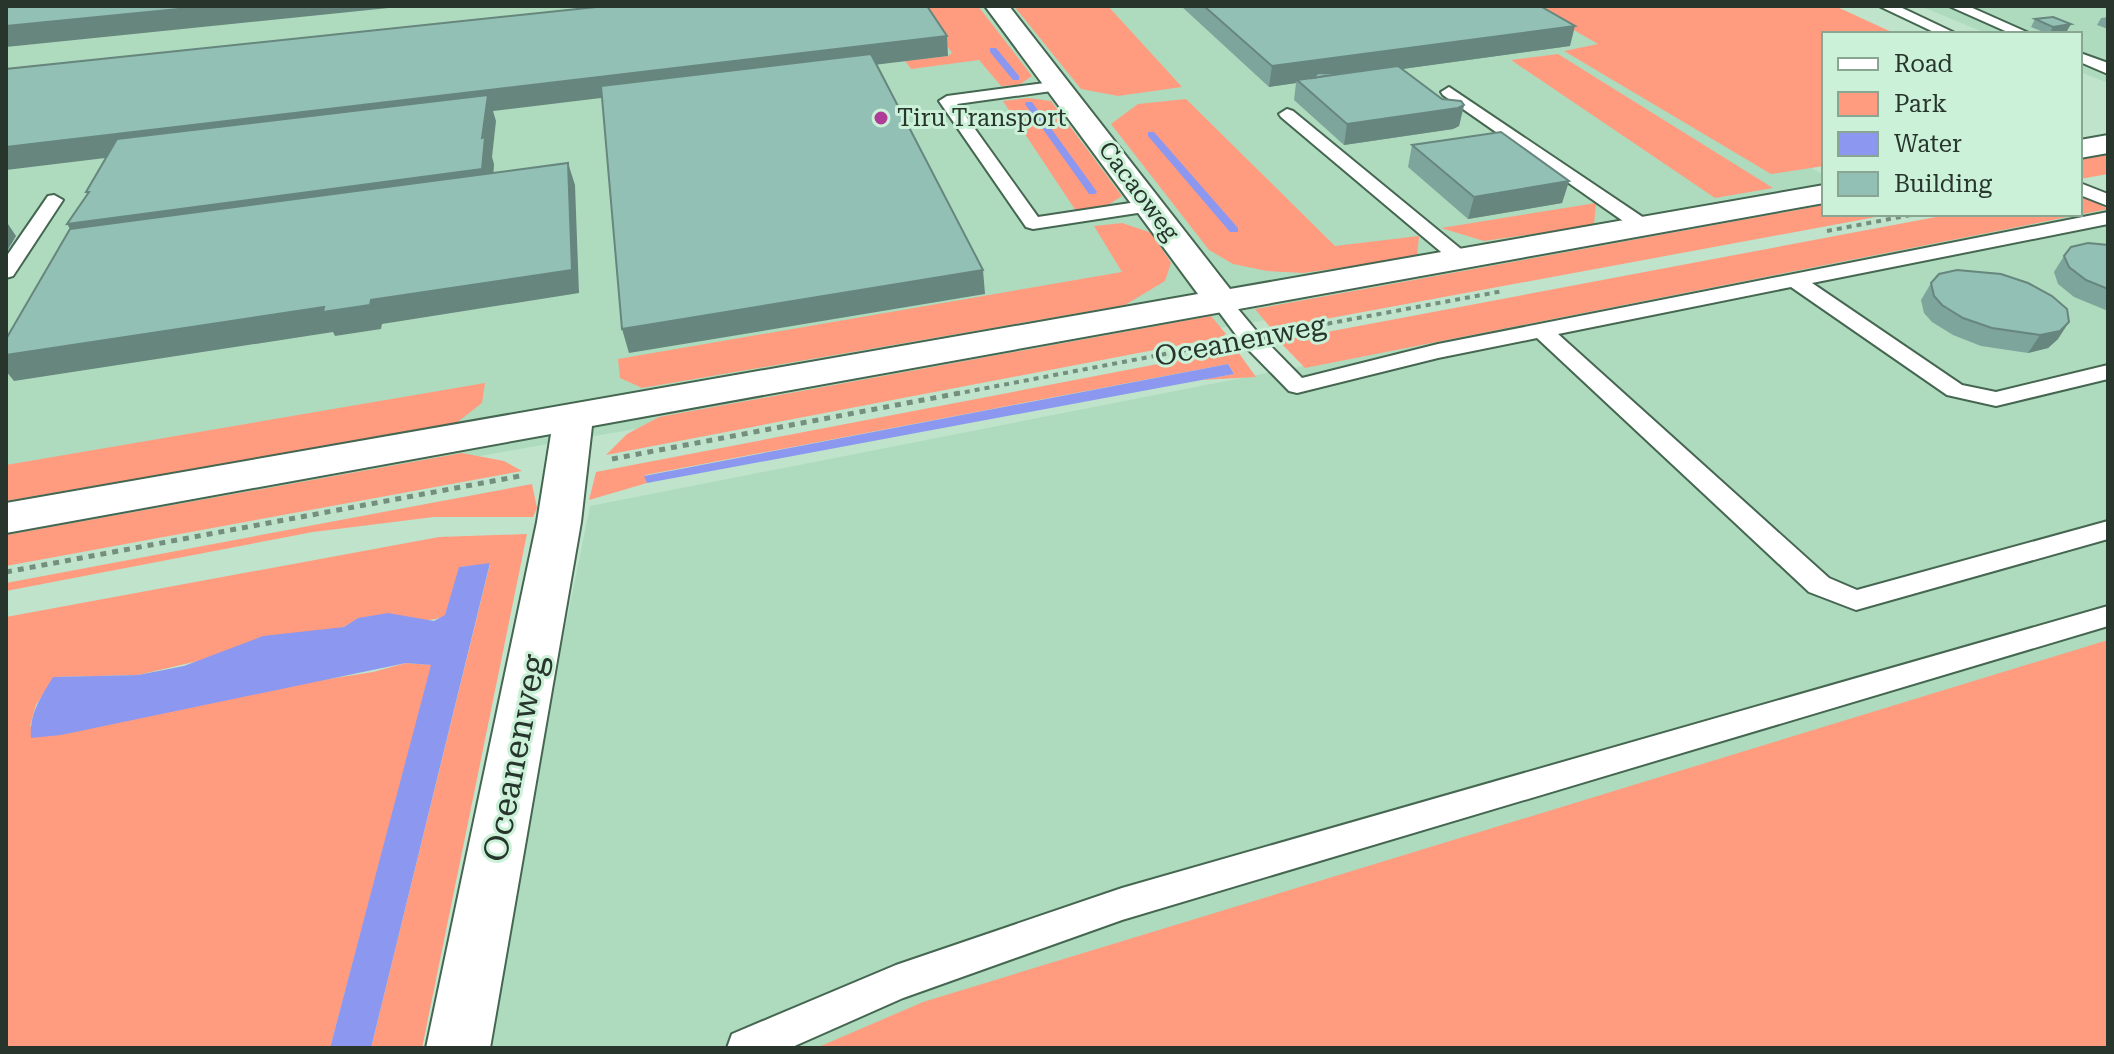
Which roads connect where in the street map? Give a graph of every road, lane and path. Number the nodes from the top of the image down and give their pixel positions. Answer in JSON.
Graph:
{"nodes":[{"id":1,"x":997,"y":6,"type":"edge"},
{"id":2,"x":1886,"y":6,"type":"edge"},
{"id":3,"x":1956,"y":6,"type":"edge"},
{"id":4,"x":1945,"y":32,"type":"edge"},
{"id":5,"x":2019,"y":32,"type":"edge"},
{"id":6,"x":2082,"y":58,"type":"edge"},
{"id":7,"x":2108,"y":69,"type":"edge"},
{"id":8,"x":1060,"y":86,"type":"junction"},
{"id":9,"x":1449,"y":92,"type":"dead end"},
{"id":10,"x":1287,"y":114,"type":"dead end"},
{"id":11,"x":2108,"y":144,"type":"edge"},
{"id":12,"x":2082,"y":149,"type":"edge"},
{"id":13,"x":2082,"y":189,"type":"edge"},
{"id":14,"x":1822,"y":194,"type":"edge"},
{"id":15,"x":54,"y":200,"type":"dead end"},
{"id":16,"x":2108,"y":201,"type":"edge"},
{"id":17,"x":1150,"y":206,"type":"junction"},
{"id":18,"x":1905,"y":216,"type":"edge"},
{"id":19,"x":2108,"y":218,"type":"edge"},
{"id":20,"x":1643,"y":226,"type":"junction"},
{"id":21,"x":1823,"y":231,"type":"dead end"},
{"id":22,"x":1460,"y":258,"type":"junction"},
{"id":23,"x":6,"y":272,"type":"edge"},
{"id":24,"x":1794,"y":280,"type":"junction"},
{"id":25,"x":1514,"y":289,"type":"dead end"},
{"id":26,"x":1221,"y":301,"type":"junction"},
{"id":27,"x":1541,"y":330,"type":"junction"},
{"id":28,"x":1250,"y":338,"type":"junction"},
{"id":29,"x":2108,"y":372,"type":"edge"},
{"id":30,"x":574,"y":415,"type":"junction"},
{"id":31,"x":565,"y":468,"type":"junction"},
{"id":32,"x":6,"y":518,"type":"edge"},
{"id":33,"x":2108,"y":530,"type":"edge"},
{"id":34,"x":6,"y":572,"type":"edge"},
{"id":35,"x":2108,"y":616,"type":"edge"},
{"id":36,"x":458,"y":1048,"type":"edge"},
{"id":37,"x":746,"y":1048,"type":"edge"}],
"edges":[{"from":1,"to":8,"type":"street","name":"Cacaoweg"},
{"from":2,"to":4,"type":"lane"},
{"from":3,"to":5,"type":"lane"},
{"from":6,"to":7,"type":"lane"},
{"from":8,"to":17,"type":"street","name":"Cacaoweg"},
{"from":8,"to":17,"type":"lane"},
{"from":9,"to":20,"type":"lane"},
{"from":10,"to":22,"type":"lane"},
{"from":11,"to":12,"type":"street"},
{"from":13,"to":16,"type":"lane"},
{"from":14,"to":20,"type":"street","name":"Oceanenweg"},
{"from":15,"to":23,"type":"lane"},
{"from":17,"to":26,"type":"street","name":"Cacaoweg"},
{"from":18,"to":21,"type":"path"},
{"from":19,"to":24,"type":"lane"},
{"from":20,"to":22,"type":"street","name":"Oceanenweg"},
{"from":22,"to":26,"type":"street","name":"Oceanenweg"},
{"from":24,"to":27,"type":"lane"},
{"from":24,"to":29,"type":"lane"},
{"from":25,"to":28,"type":"path","name":"Oceanenweg"},
{"from":26,"to":28,"type":"lane"},
{"from":26,"to":30,"type":"street","name":"Oceanenweg"},
{"from":27,"to":28,"type":"lane"},
{"from":27,"to":33,"type":"lane"},
{"from":28,"to":31,"type":"path","name":"Oceanenweg"},
{"from":30,"to":31,"type":"street","name":"Oceanenweg"},
{"from":30,"to":32,"type":"street","name":"Oceanenweg"},
{"from":31,"to":34,"type":"path","name":"Oceanenweg"},
{"from":31,"to":36,"type":"street","name":"Oceanenweg"},
{"from":35,"to":37,"type":"lane"}]}
